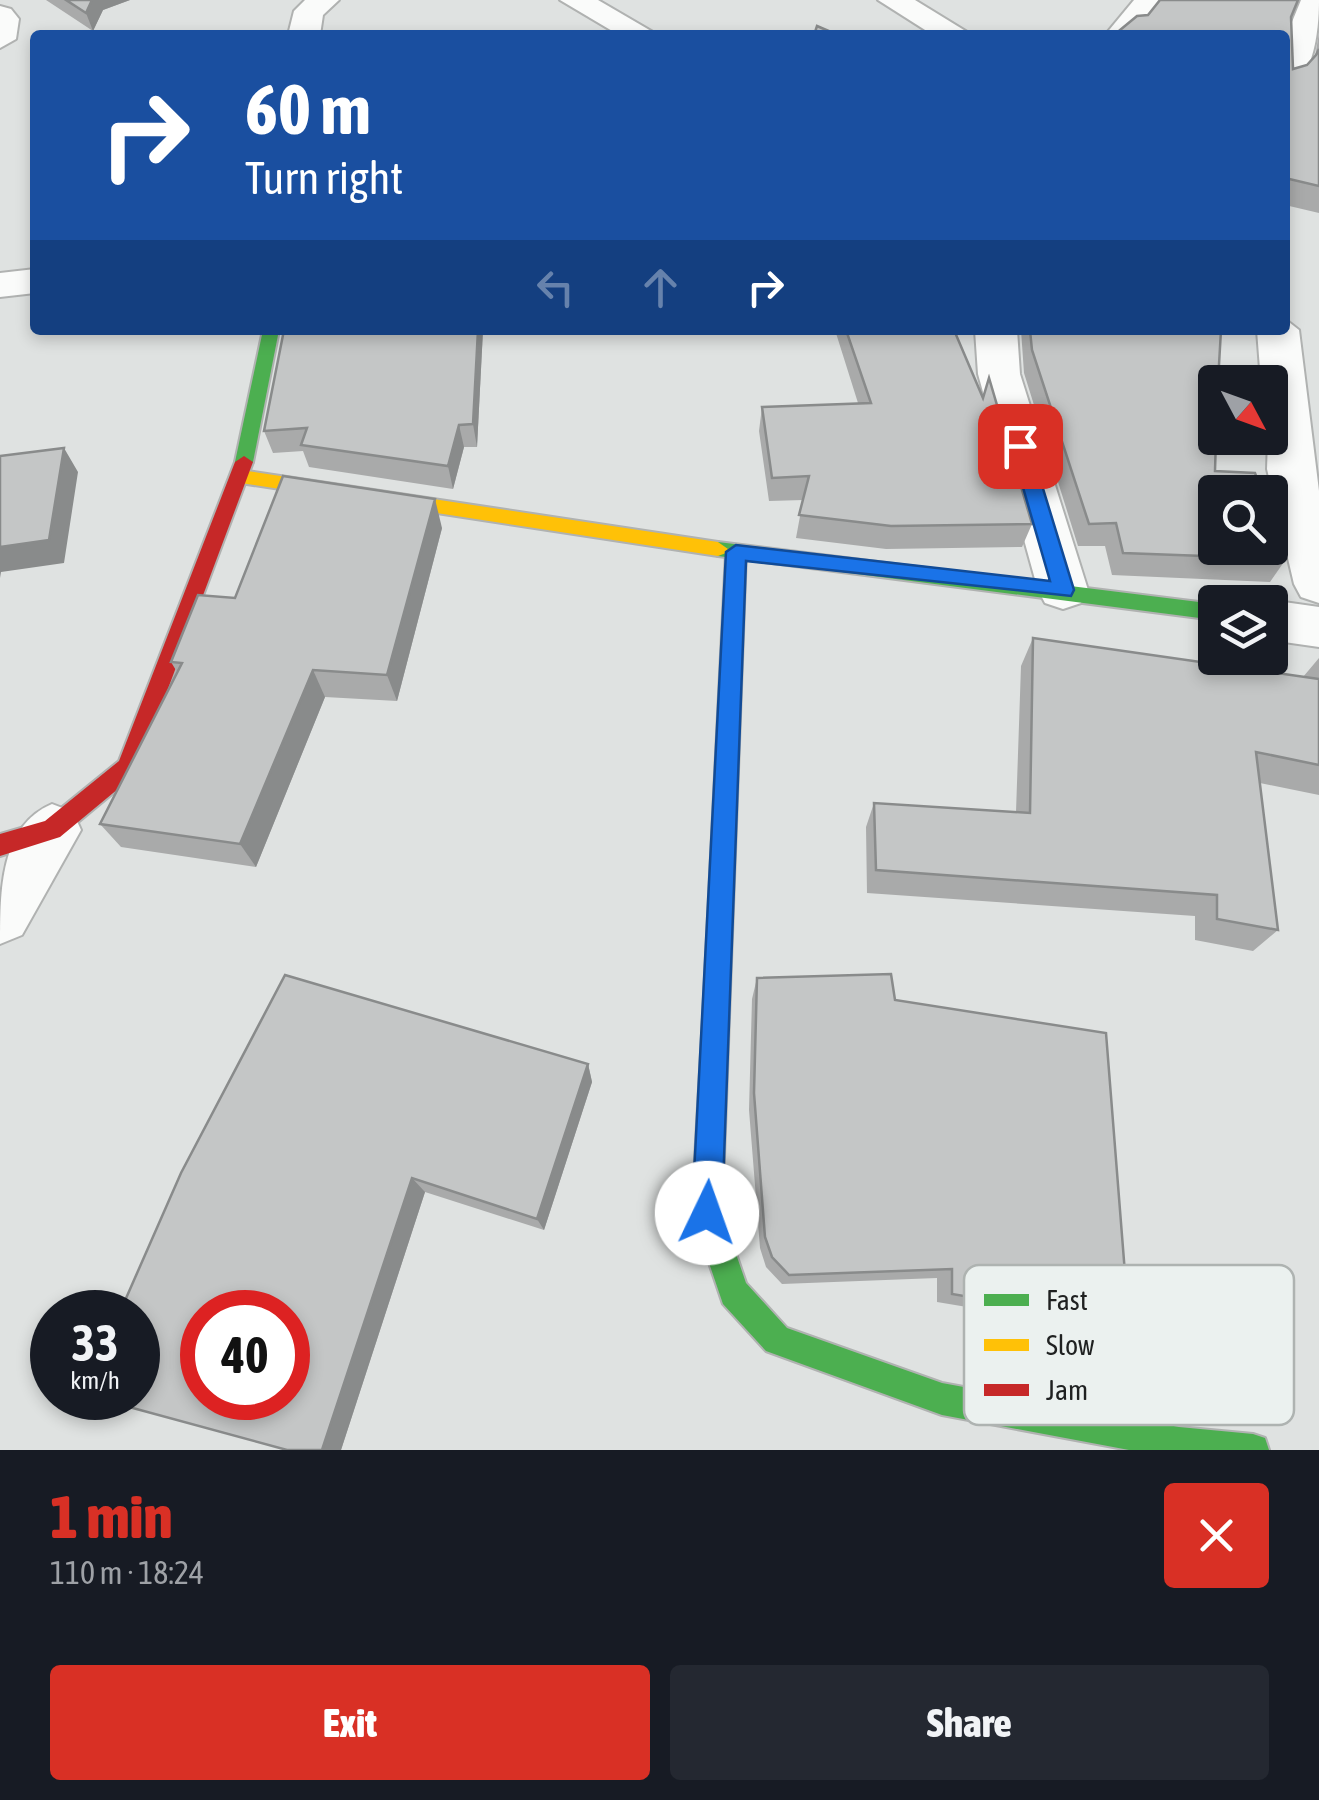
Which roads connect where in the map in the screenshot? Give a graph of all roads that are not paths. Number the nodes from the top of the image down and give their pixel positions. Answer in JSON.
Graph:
{"nodes":[{"id":1,"x":324,"y":0,"type":"edge"},
{"id":2,"x":575,"y":0,"type":"edge"},
{"id":3,"x":893,"y":0,"type":"edge"},
{"id":4,"x":1150,"y":0,"type":"edge"},
{"id":5,"x":1316,"y":0,"type":"edge"},
{"id":6,"x":0,"y":15,"type":"edge"},
{"id":7,"x":944,"y":28,"type":"edge"},
{"id":8,"x":305,"y":30,"type":"edge"},
{"id":9,"x":632,"y":30,"type":"edge"},
{"id":10,"x":1125,"y":30,"type":"edge"},
{"id":11,"x":0,"y":39,"type":"edge"},
{"id":12,"x":1290,"y":66,"type":"edge"},
{"id":13,"x":30,"y":283,"type":"edge"},
{"id":14,"x":0,"y":286,"type":"edge"},
{"id":15,"x":270,"y":335,"type":"edge"},
{"id":16,"x":996,"y":335,"type":"edge"},
{"id":17,"x":1278,"y":335,"type":"edge"},
{"id":18,"x":241,"y":477,"type":"junction"},
{"id":19,"x":736,"y":552,"type":"junction"},
{"id":20,"x":1319,"y":584,"type":"edge"},
{"id":21,"x":1063,"y":590,"type":"junction"},
{"id":22,"x":1198,"y":610,"type":"edge"},
{"id":23,"x":1288,"y":623,"type":"edge"},
{"id":24,"x":1319,"y":628,"type":"edge"},
{"id":25,"x":26,"y":838,"type":"edge"},
{"id":26,"x":0,"y":915,"type":"edge"},
{"id":27,"x":964,"y":1403,"type":"edge"},
{"id":28,"x":1085,"y":1425,"type":"edge"},
{"id":29,"x":1253,"y":1450,"type":"edge"}],
"edges":[{"from":1,"to":8,"type":"street"},
{"from":2,"to":9,"type":"street"},
{"from":3,"to":7,"type":"street"},
{"from":4,"to":10,"type":"street"},
{"from":5,"to":12,"type":"street"},
{"from":6,"to":11,"type":"street"},
{"from":13,"to":14,"type":"street"},
{"from":15,"to":18,"type":"street"},
{"from":16,"to":21,"type":"street"},
{"from":17,"to":20,"type":"street"},
{"from":18,"to":19,"type":"street"},
{"from":18,"to":25,"type":"street"},
{"from":19,"to":21,"type":"street"},
{"from":19,"to":27,"type":"street"},
{"from":21,"to":22,"type":"street"},
{"from":23,"to":24,"type":"street"},
{"from":25,"to":26,"type":"street"},
{"from":28,"to":29,"type":"street"}]}
